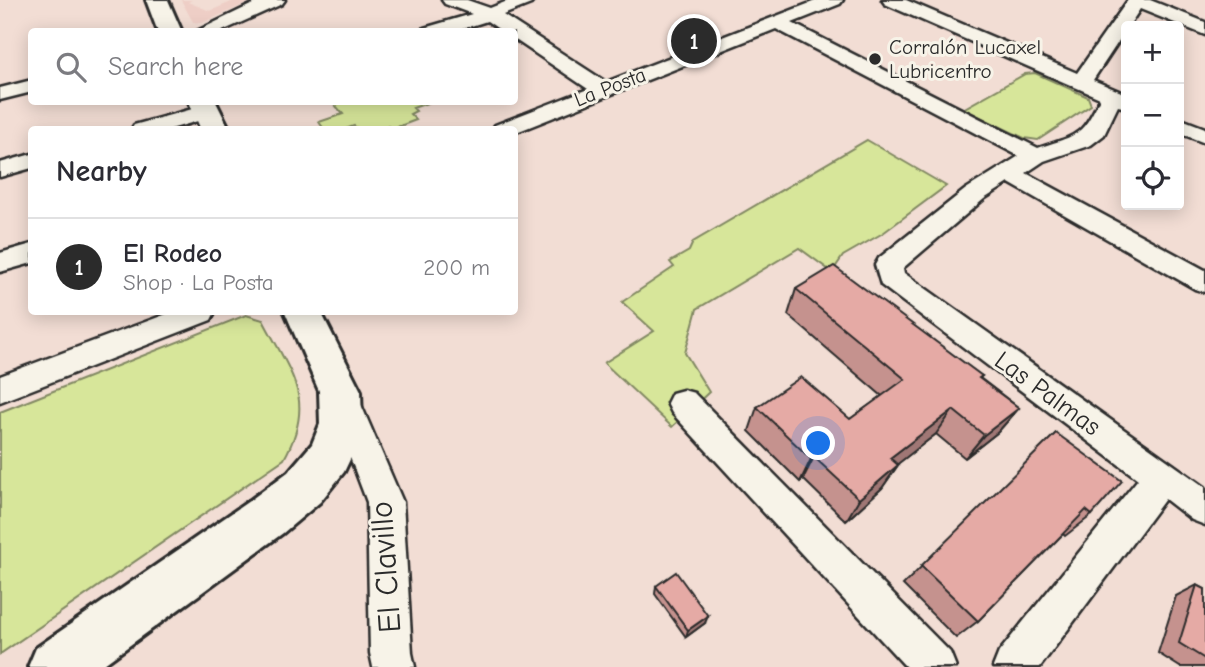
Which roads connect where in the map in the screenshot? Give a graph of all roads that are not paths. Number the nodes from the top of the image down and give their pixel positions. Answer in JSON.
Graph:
{"nodes":[{"id":1,"x":157,"y":0,"type":"edge"},
{"id":2,"x":276,"y":0,"type":"edge"},
{"id":3,"x":451,"y":0,"type":"edge"},
{"id":4,"x":525,"y":0,"type":"edge"},
{"id":5,"x":833,"y":0,"type":"edge"},
{"id":6,"x":891,"y":0,"type":"edge"},
{"id":7,"x":1137,"y":0,"type":"edge"},
{"id":8,"x":489,"y":15,"type":"junction"},
{"id":9,"x":776,"y":22,"type":"junction"},
{"id":10,"x":168,"y":28,"type":"edge"},
{"id":11,"x":213,"y":28,"type":"edge"},
{"id":12,"x":445,"y":28,"type":"edge"},
{"id":13,"x":509,"y":28,"type":"edge"},
{"id":14,"x":1205,"y":29,"type":"edge"},
{"id":15,"x":518,"y":34,"type":"edge"},
{"id":16,"x":1081,"y":82,"type":"junction"},
{"id":17,"x":28,"y":87,"type":"edge"},
{"id":18,"x":603,"y":90,"type":"junction"},
{"id":19,"x":0,"y":94,"type":"edge"},
{"id":20,"x":1119,"y":99,"type":"edge"},
{"id":21,"x":209,"y":114,"type":"edge"},
{"id":22,"x":159,"y":126,"type":"edge"},
{"id":23,"x":513,"y":126,"type":"edge"},
{"id":24,"x":1184,"y":127,"type":"edge"},
{"id":25,"x":1205,"y":136,"type":"edge"},
{"id":26,"x":1036,"y":156,"type":"junction"},
{"id":27,"x":28,"y":162,"type":"edge"},
{"id":28,"x":0,"y":170,"type":"edge"},
{"id":29,"x":1010,"y":174,"type":"junction"},
{"id":30,"x":28,"y":254,"type":"edge"},
{"id":31,"x":0,"y":263,"type":"edge"},
{"id":32,"x":1205,"y":282,"type":"edge"},
{"id":33,"x":193,"y":315,"type":"edge"},
{"id":34,"x":304,"y":315,"type":"edge"},
{"id":35,"x":0,"y":389,"type":"edge"},
{"id":36,"x":340,"y":391,"type":"junction"},
{"id":37,"x":683,"y":403,"type":"dead end"},
{"id":38,"x":1161,"y":476,"type":"junction"},
{"id":39,"x":1205,"y":508,"type":"edge"},
{"id":40,"x":55,"y":667,"type":"edge"},
{"id":41,"x":394,"y":667,"type":"edge"},
{"id":42,"x":935,"y":667,"type":"edge"},
{"id":43,"x":1014,"y":667,"type":"edge"}],
"edges":[{"from":1,"to":10,"type":"main road"},
{"from":2,"to":11,"type":"street"},
{"from":3,"to":8,"type":"street"},
{"from":4,"to":8,"type":"street"},
{"from":5,"to":9,"type":"street","name":"La Posta"},
{"from":6,"to":16,"type":"street"},
{"from":7,"to":14,"type":"street"},
{"from":7,"to":16,"type":"street"},
{"from":8,"to":12,"type":"street"},
{"from":8,"to":13,"type":"street"},
{"from":9,"to":18,"type":"street","name":"La Posta"},
{"from":9,"to":26,"type":"street"},
{"from":15,"to":18,"type":"street"},
{"from":16,"to":20,"type":"street"},
{"from":17,"to":19,"type":"street"},
{"from":18,"to":23,"type":"street","name":"La Posta"},
{"from":20,"to":26,"type":"street"},
{"from":21,"to":22,"type":"street"},
{"from":24,"to":25,"type":"street"},
{"from":26,"to":29,"type":"street"},
{"from":27,"to":28,"type":"street"},
{"from":29,"to":32,"type":"street"},
{"from":29,"to":38,"type":"street","name":"Las Palmas"},
{"from":30,"to":31,"type":"street"},
{"from":33,"to":35,"type":"street"},
{"from":34,"to":36,"type":"main road"},
{"from":36,"to":40,"type":"main road"},
{"from":36,"to":41,"type":"street","name":"El Clavillo"},
{"from":37,"to":42,"type":"street"},
{"from":38,"to":39,"type":"street","name":"Las Palmas"},
{"from":38,"to":43,"type":"street"}]}
